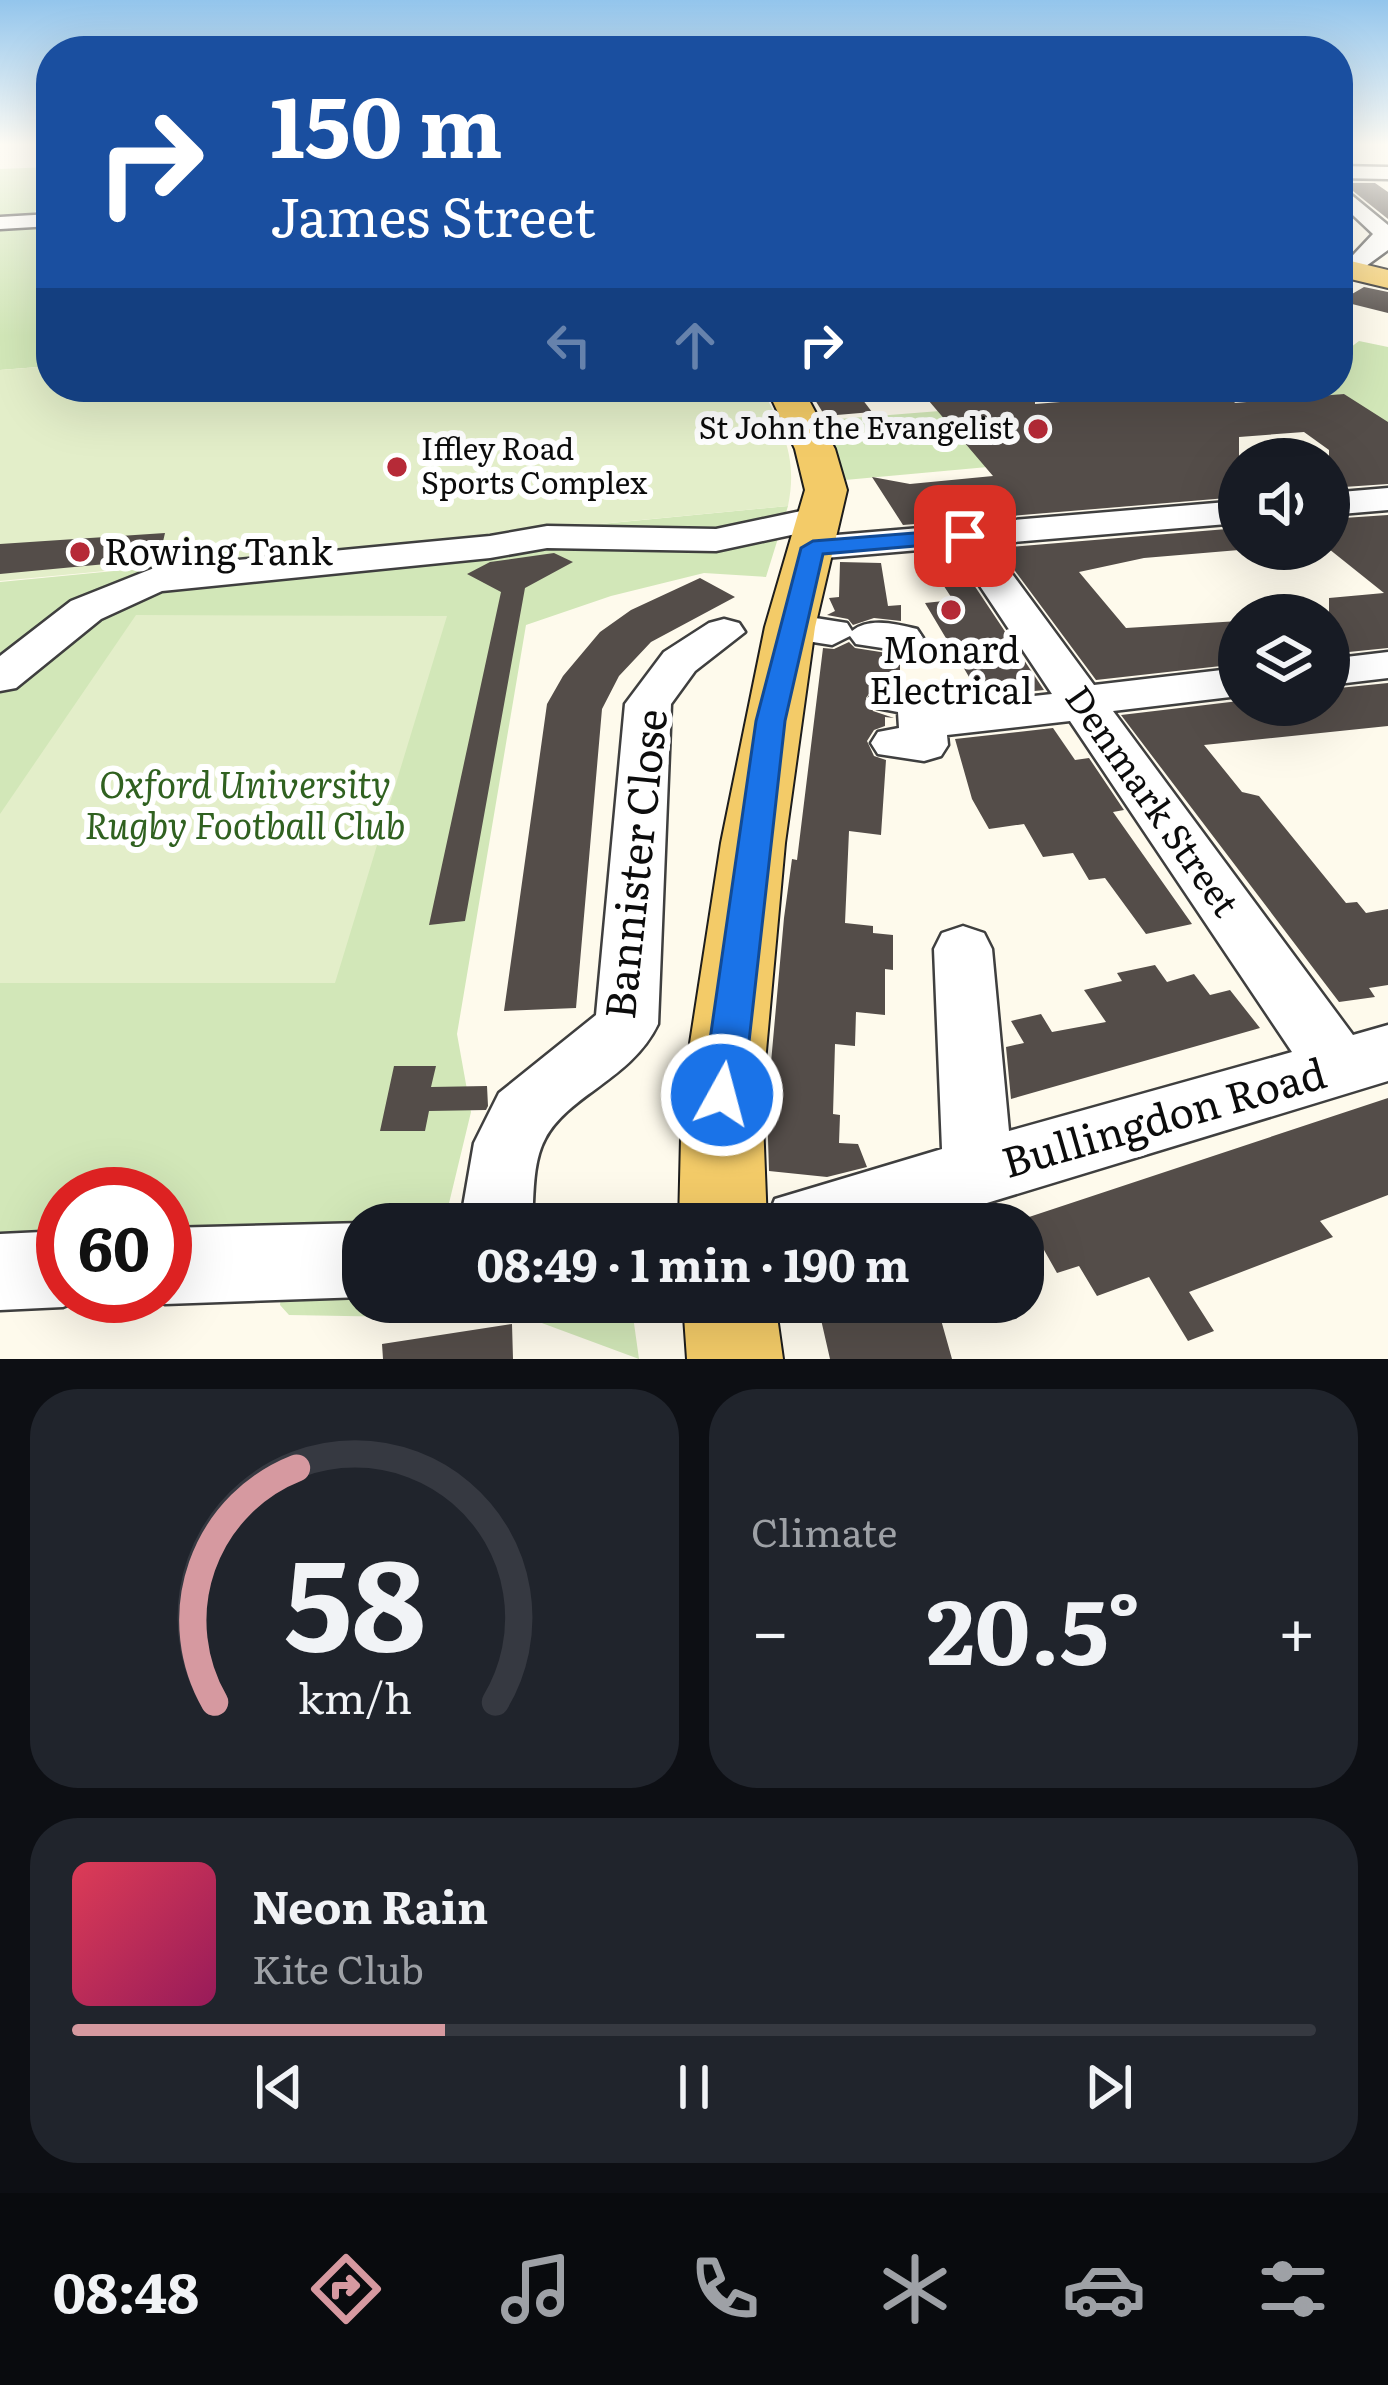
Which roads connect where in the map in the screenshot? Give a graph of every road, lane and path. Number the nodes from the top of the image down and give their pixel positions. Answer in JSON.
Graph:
{"nodes":[{"id":1,"x":1361,"y":208,"type":"edge"},
{"id":2,"x":36,"y":221,"type":"edge"},
{"id":3,"x":0,"y":223,"type":"edge"},
{"id":4,"x":1385,"y":243,"type":"edge"},
{"id":5,"x":1353,"y":264,"type":"edge"},
{"id":6,"x":1353,"y":273,"type":"edge"},
{"id":7,"x":1388,"y":280,"type":"edge"},
{"id":8,"x":791,"y":402,"type":"edge"},
{"id":9,"x":1388,"y":499,"type":"edge"},
{"id":10,"x":1350,"y":502,"type":"edge"},
{"id":11,"x":1218,"y":514,"type":"edge"},
{"id":12,"x":816,"y":533,"type":"junction"},
{"id":13,"x":965,"y":536,"type":"junction"},
{"id":14,"x":724,"y":632,"type":"dead end"},
{"id":15,"x":1388,"y":665,"type":"edge"},
{"id":16,"x":1350,"y":670,"type":"edge"},
{"id":17,"x":0,"y":678,"type":"edge"},
{"id":18,"x":1218,"y":685,"type":"edge"},
{"id":19,"x":1083,"y":702,"type":"junction"},
{"id":20,"x":903,"y":721,"type":"dead end"},
{"id":21,"x":964,"y":949,"type":"dead end"},
{"id":22,"x":1363,"y":1060,"type":"edge"},
{"id":23,"x":978,"y":1171,"type":"junction"},
{"id":24,"x":498,"y":1203,"type":"edge"},
{"id":25,"x":723,"y":1203,"type":"edge"},
{"id":26,"x":871,"y":1203,"type":"edge"},
{"id":27,"x":342,"y":1261,"type":"edge"},
{"id":28,"x":192,"y":1265,"type":"edge"},
{"id":29,"x":36,"y":1270,"type":"edge"},
{"id":30,"x":0,"y":1272,"type":"edge"},
{"id":31,"x":731,"y":1323,"type":"edge"},
{"id":32,"x":735,"y":1359,"type":"edge"}],
"edges":[{"from":1,"to":4,"type":"street"},
{"from":2,"to":3,"type":"street"},
{"from":4,"to":5,"type":"street"},
{"from":6,"to":7,"type":"main road"},
{"from":8,"to":12,"type":"main road"},
{"from":9,"to":10,"type":"street"},
{"from":11,"to":13,"type":"street"},
{"from":12,"to":13,"type":"street"},
{"from":12,"to":17,"type":"street"},
{"from":12,"to":25,"type":"main road"},
{"from":13,"to":19,"type":"street","name":"Denmark Street"},
{"from":14,"to":24,"type":"street","name":"Bannister Close"},
{"from":15,"to":16,"type":"street"},
{"from":18,"to":19,"type":"street"},
{"from":19,"to":20,"type":"street"},
{"from":19,"to":22,"type":"street","name":"Denmark Street"},
{"from":21,"to":23,"type":"street"},
{"from":22,"to":23,"type":"street","name":"Bullingdon Road"},
{"from":23,"to":26,"type":"street","name":"Bullingdon Road"},
{"from":27,"to":28,"type":"street"},
{"from":29,"to":30,"type":"street"},
{"from":31,"to":32,"type":"main road"}]}
